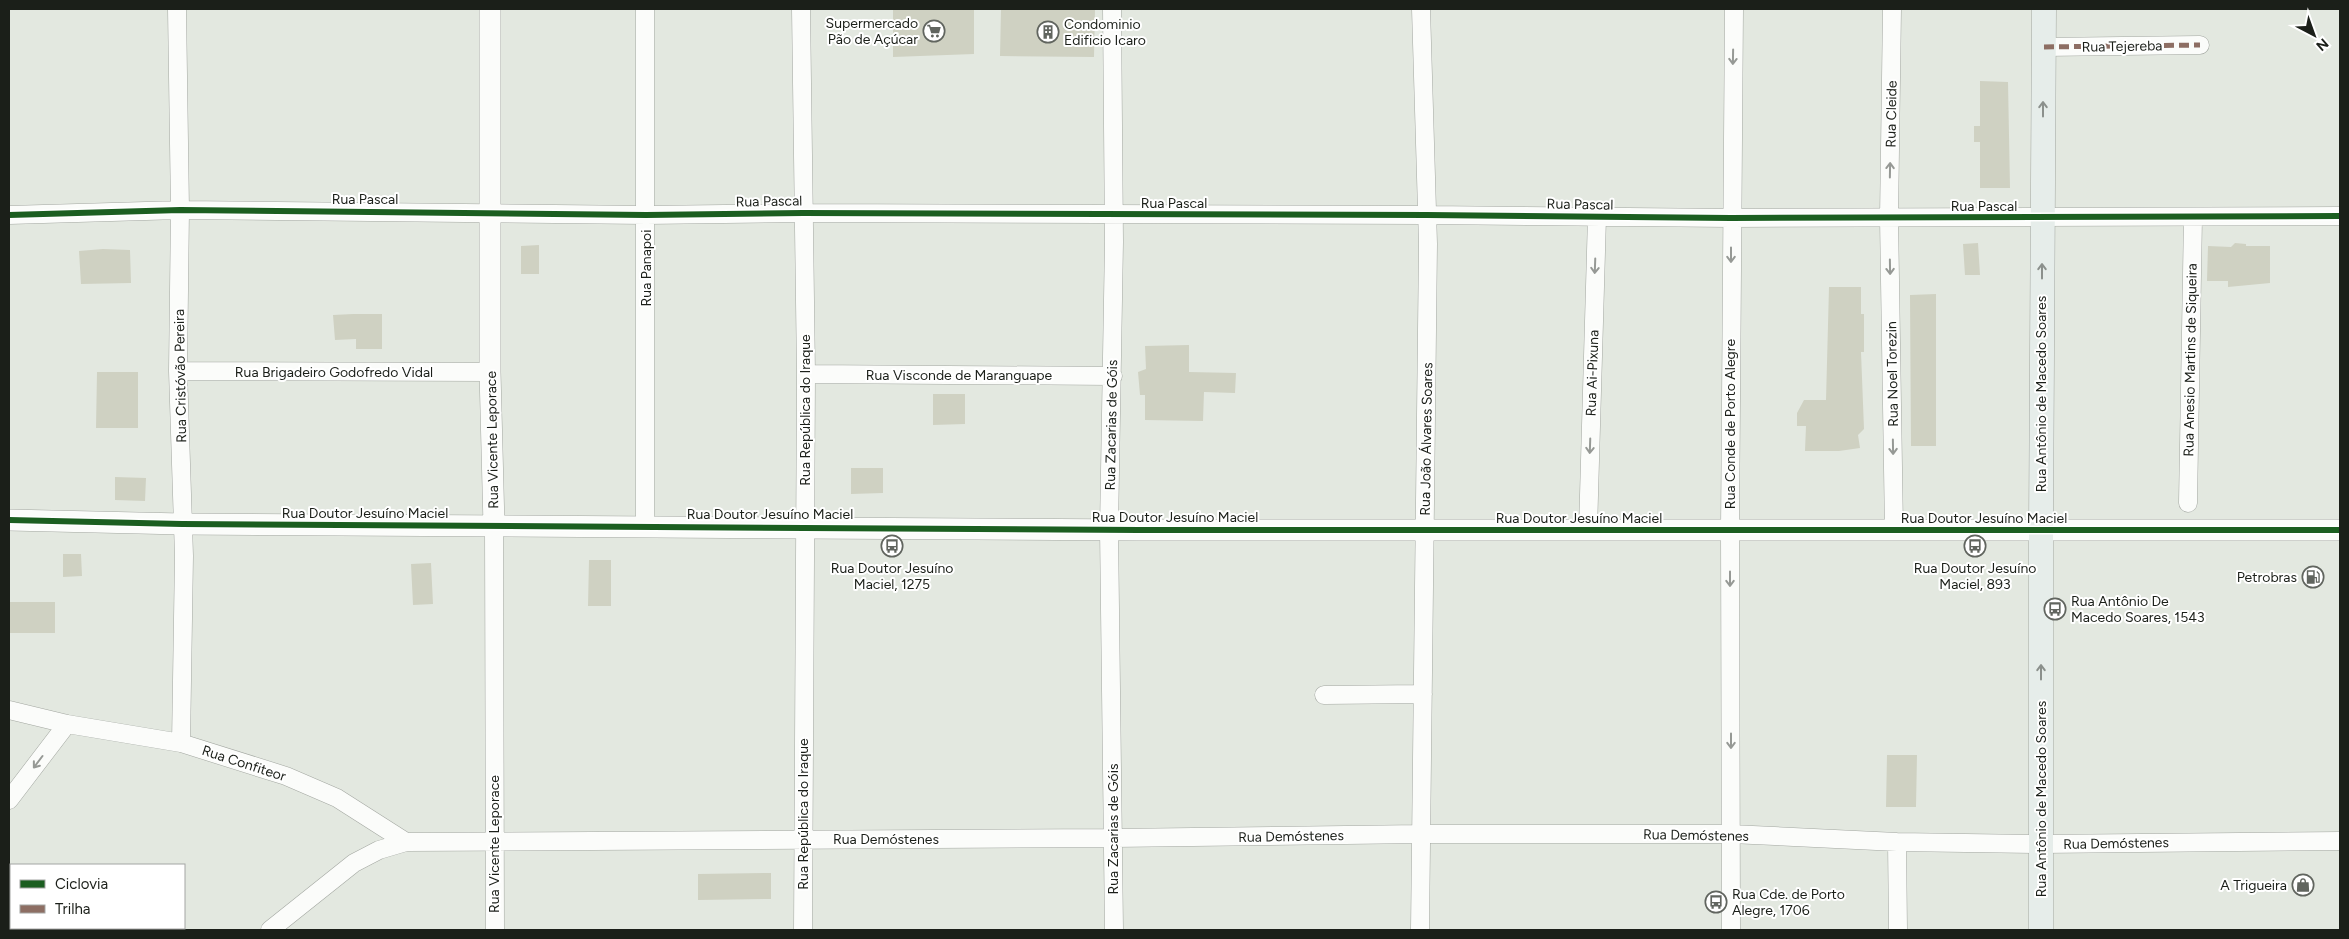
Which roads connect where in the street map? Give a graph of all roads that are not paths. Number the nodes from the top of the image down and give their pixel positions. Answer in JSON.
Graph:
{"nodes":[{"id":1,"x":177,"y":9,"type":"edge"},
{"id":2,"x":490,"y":9,"type":"edge"},
{"id":3,"x":645,"y":9,"type":"edge"},
{"id":4,"x":801,"y":9,"type":"edge"},
{"id":5,"x":1112,"y":9,"type":"edge"},
{"id":6,"x":1421,"y":9,"type":"edge"},
{"id":7,"x":1734,"y":9,"type":"edge"},
{"id":8,"x":1892,"y":9,"type":"edge"},
{"id":9,"x":2044,"y":9,"type":"edge"},
{"id":10,"x":2200,"y":45,"type":"dead end"},
{"id":11,"x":2044,"y":47,"type":"junction"},
{"id":12,"x":180,"y":210,"type":"junction"},
{"id":13,"x":490,"y":212,"type":"junction"},
{"id":14,"x":803,"y":213,"type":"junction"},
{"id":15,"x":9,"y":215,"type":"edge"},
{"id":16,"x":646,"y":215,"type":"junction"},
{"id":17,"x":1427,"y":215,"type":"junction"},
{"id":18,"x":1113,"y":216,"type":"junction"},
{"id":19,"x":2340,"y":216,"type":"edge"},
{"id":20,"x":1597,"y":217,"type":"junction"},
{"id":21,"x":2193,"y":217,"type":"junction"},
{"id":22,"x":1731,"y":218,"type":"junction"},
{"id":23,"x":1890,"y":218,"type":"junction"},
{"id":24,"x":2042,"y":218,"type":"junction"},
{"id":25,"x":178,"y":371,"type":"junction"},
{"id":26,"x":490,"y":372,"type":"junction"},
{"id":27,"x":806,"y":374,"type":"junction"},
{"id":28,"x":1112,"y":376,"type":"junction"},
{"id":29,"x":2188,"y":503,"type":"dead end"},
{"id":30,"x":9,"y":520,"type":"edge"},
{"id":31,"x":182,"y":524,"type":"junction"},
{"id":32,"x":494,"y":526,"type":"junction"},
{"id":33,"x":645,"y":526,"type":"junction"},
{"id":34,"x":806,"y":526,"type":"junction"},
{"id":35,"x":1109,"y":530,"type":"junction"},
{"id":36,"x":1425,"y":530,"type":"junction"},
{"id":37,"x":1588,"y":530,"type":"junction"},
{"id":38,"x":1730,"y":530,"type":"junction"},
{"id":39,"x":1894,"y":530,"type":"junction"},
{"id":40,"x":2041,"y":530,"type":"junction"},
{"id":41,"x":2340,"y":530,"type":"edge"},
{"id":42,"x":1423,"y":694,"type":"junction"},
{"id":43,"x":1324,"y":695,"type":"dead end"},
{"id":44,"x":9,"y":710,"type":"edge"},
{"id":45,"x":67,"y":724,"type":"junction"},
{"id":46,"x":181,"y":743,"type":"junction"},
{"id":47,"x":9,"y":800,"type":"edge"},
{"id":48,"x":1421,"y":834,"type":"junction"},
{"id":49,"x":1731,"y":834,"type":"junction"},
{"id":50,"x":1114,"y":838,"type":"junction"},
{"id":51,"x":802,"y":839,"type":"junction"},
{"id":52,"x":494,"y":841,"type":"junction"},
{"id":53,"x":2340,"y":841,"type":"edge"},
{"id":54,"x":406,"y":842,"type":"junction"},
{"id":55,"x":1898,"y":842,"type":"junction"},
{"id":56,"x":2041,"y":844,"type":"junction"},
{"id":57,"x":270,"y":930,"type":"edge"},
{"id":58,"x":495,"y":930,"type":"edge"},
{"id":59,"x":803,"y":930,"type":"edge"},
{"id":60,"x":1114,"y":930,"type":"edge"},
{"id":61,"x":1420,"y":930,"type":"edge"},
{"id":62,"x":1731,"y":930,"type":"edge"},
{"id":63,"x":1898,"y":930,"type":"edge"},
{"id":64,"x":2041,"y":930,"type":"edge"}],
"edges":[{"from":1,"to":12,"type":"street","name":"Rua Cristóvão Pereira"},
{"from":2,"to":13,"type":"street","name":"Rua Vicente Leporace"},
{"from":3,"to":16,"type":"street","name":"Rua Panapoi"},
{"from":4,"to":14,"type":"street","name":"Rua República do Iraque"},
{"from":5,"to":18,"type":"street","name":"Rua Zacarias de Góis"},
{"from":6,"to":17,"type":"street","name":"Rua João Álvares Soares"},
{"from":7,"to":22,"type":"street","name":"Rua Conde de Porto Alegre","one_way":true},
{"from":23,"to":8,"type":"street","name":"Rua Cleide","one_way":true},
{"from":9,"to":11,"type":"main road","name":"Rua Antônio de Macedo Soares"},
{"from":10,"to":11,"type":"street","name":"Rua Tejereba"},
{"from":24,"to":11,"type":"main road","name":"Rua Antônio de Macedo Soares","one_way":true},
{"from":12,"to":13,"type":"street","name":"Rua Pascal"},
{"from":12,"to":15,"type":"street","name":"Rua Pascal"},
{"from":12,"to":25,"type":"street","name":"Rua Cristóvão Pereira"},
{"from":13,"to":16,"type":"street","name":"Rua Pascal"},
{"from":13,"to":26,"type":"street","name":"Rua Vicente Leporace"},
{"from":14,"to":16,"type":"street","name":"Rua Pascal"},
{"from":14,"to":18,"type":"street","name":"Rua Pascal"},
{"from":14,"to":27,"type":"street","name":"Rua República do Iraque"},
{"from":16,"to":33,"type":"street","name":"Rua Panapoi"},
{"from":17,"to":18,"type":"street","name":"Rua Pascal"},
{"from":17,"to":20,"type":"street","name":"Rua Pascal"},
{"from":17,"to":36,"type":"street","name":"Rua João Álvares Soares"},
{"from":18,"to":28,"type":"street","name":"Rua Zacarias de Góis"},
{"from":19,"to":21,"type":"street","name":"Rua Pascal"},
{"from":20,"to":22,"type":"street","name":"Rua Pascal"},
{"from":20,"to":37,"type":"street","name":"Rua Ai-Pixuna","one_way":true},
{"from":21,"to":24,"type":"street","name":"Rua Pascal"},
{"from":21,"to":29,"type":"street","name":"Rua Anesio Martins de Siqueira"},
{"from":22,"to":23,"type":"street","name":"Rua Pascal"},
{"from":22,"to":38,"type":"street","name":"Rua Conde de Porto Alegre","one_way":true},
{"from":23,"to":24,"type":"street","name":"Rua Pascal"},
{"from":23,"to":39,"type":"street","name":"Rua Noel Torezin","one_way":true},
{"from":40,"to":24,"type":"main road","name":"Rua Antônio de Macedo Soares","one_way":true},
{"from":25,"to":26,"type":"street","name":"Rua Brigadeiro Godofredo Vidal"},
{"from":25,"to":31,"type":"street","name":"Rua Cristóvão Pereira"},
{"from":26,"to":32,"type":"street","name":"Rua Vicente Leporace"},
{"from":27,"to":28,"type":"street","name":"Rua Visconde de Maranguape"},
{"from":27,"to":34,"type":"street","name":"Rua República do Iraque"},
{"from":28,"to":35,"type":"street","name":"Rua Zacarias de Góis"},
{"from":30,"to":31,"type":"street","name":"Rua Doutor Jesuíno Maciel"},
{"from":31,"to":32,"type":"street","name":"Rua Doutor Jesuíno Maciel"},
{"from":31,"to":46,"type":"street","name":"Rua Cristóvão Pereira"},
{"from":32,"to":33,"type":"street","name":"Rua Doutor Jesuíno Maciel"},
{"from":32,"to":52,"type":"street","name":"Rua Vicente Leporace"},
{"from":33,"to":34,"type":"street","name":"Rua Doutor Jesuíno Maciel"},
{"from":34,"to":35,"type":"street","name":"Rua Doutor Jesuíno Maciel"},
{"from":34,"to":51,"type":"street","name":"Rua República do Iraque"},
{"from":35,"to":36,"type":"street","name":"Rua Doutor Jesuíno Maciel"},
{"from":35,"to":50,"type":"street","name":"Rua Zacarias de Góis"},
{"from":36,"to":37,"type":"street","name":"Rua Doutor Jesuíno Maciel"},
{"from":36,"to":42,"type":"street","name":"Rua João Álvares Soares"},
{"from":37,"to":38,"type":"street","name":"Rua Doutor Jesuíno Maciel"},
{"from":38,"to":39,"type":"street","name":"Rua Doutor Jesuíno Maciel"},
{"from":38,"to":49,"type":"street","name":"Rua Conde de Porto Alegre","one_way":true},
{"from":39,"to":40,"type":"street","name":"Rua Doutor Jesuíno Maciel"},
{"from":40,"to":41,"type":"street","name":"Rua Doutor Jesuíno Maciel"},
{"from":56,"to":40,"type":"main road","name":"Rua Antônio de Macedo Soares","one_way":true},
{"from":42,"to":43,"type":"street"},
{"from":42,"to":48,"type":"street","name":"Rua João Álvares Soares"},
{"from":44,"to":45,"type":"street","name":"Rua Confiteor"},
{"from":45,"to":46,"type":"street","name":"Rua Confiteor"},
{"from":45,"to":47,"type":"street","one_way":true},
{"from":46,"to":54,"type":"street","name":"Rua Confiteor"},
{"from":48,"to":49,"type":"street","name":"Rua Demóstenes"},
{"from":48,"to":50,"type":"street","name":"Rua Demóstenes"},
{"from":48,"to":61,"type":"street","name":"Rua João Álvares Soares"},
{"from":49,"to":55,"type":"street","name":"Rua Demóstenes"},
{"from":49,"to":62,"type":"street","name":"Rua Conde de Porto Alegre"},
{"from":50,"to":51,"type":"street","name":"Rua Demóstenes"},
{"from":50,"to":60,"type":"street","name":"Rua Zacarias de Góis"},
{"from":51,"to":52,"type":"street","name":"Rua Demóstenes"},
{"from":51,"to":59,"type":"street","name":"Rua República do Iraque"},
{"from":52,"to":54,"type":"street","name":"Rua Demóstenes"},
{"from":52,"to":58,"type":"street","name":"Rua Vicente Leporace"},
{"from":53,"to":56,"type":"street","name":"Rua Demóstenes"},
{"from":54,"to":57,"type":"street","name":"Rua Demóstenes"},
{"from":55,"to":56,"type":"street","name":"Rua Demóstenes"},
{"from":55,"to":63,"type":"street"},
{"from":56,"to":64,"type":"main road","name":"Rua Antônio de Macedo Soares"}]}
